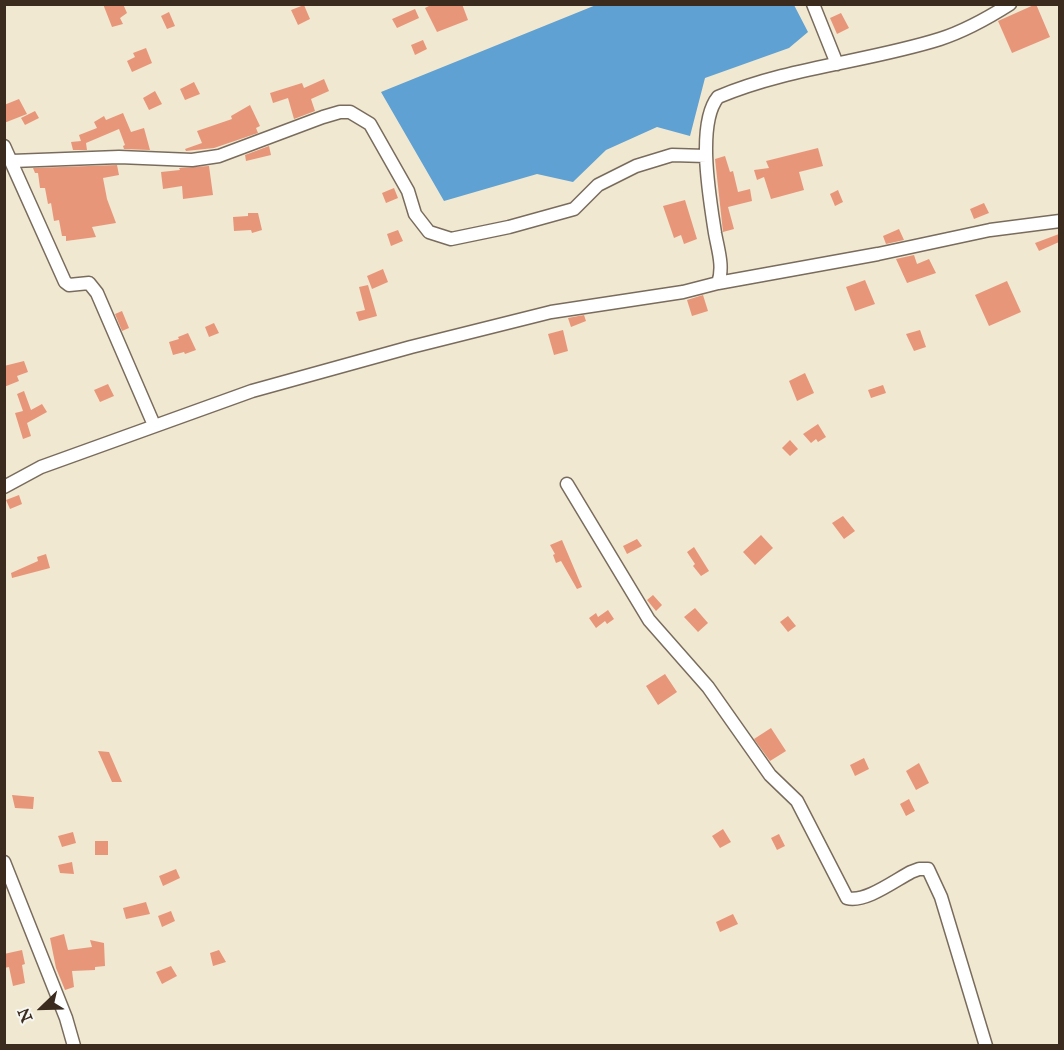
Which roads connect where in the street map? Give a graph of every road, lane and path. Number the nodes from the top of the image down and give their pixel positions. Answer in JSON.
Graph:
{"nodes":[{"id":1,"x":813,"y":4,"type":"edge"},
{"id":2,"x":1010,"y":4,"type":"edge"},
{"id":3,"x":837,"y":64,"type":"junction"},
{"id":4,"x":4,"y":146,"type":"edge"},
{"id":5,"x":706,"y":156,"type":"junction"},
{"id":6,"x":12,"y":161,"type":"junction"},
{"id":7,"x":1059,"y":221,"type":"edge"},
{"id":8,"x":718,"y":283,"type":"junction"},
{"id":9,"x":154,"y":425,"type":"junction"},
{"id":10,"x":567,"y":484,"type":"dead end"},
{"id":11,"x":4,"y":487,"type":"edge"},
{"id":12,"x":4,"y":862,"type":"edge"},
{"id":13,"x":74,"y":1046,"type":"edge"},
{"id":14,"x":986,"y":1046,"type":"edge"}],
"edges":[{"from":1,"to":3,"type":"street"},
{"from":2,"to":3,"type":"street"},
{"from":3,"to":5,"type":"street"},
{"from":4,"to":6,"type":"street"},
{"from":5,"to":6,"type":"street"},
{"from":5,"to":8,"type":"street"},
{"from":6,"to":9,"type":"street"},
{"from":7,"to":8,"type":"street"},
{"from":8,"to":9,"type":"street"},
{"from":9,"to":11,"type":"street"},
{"from":10,"to":14,"type":"street"},
{"from":12,"to":13,"type":"street"}]}
